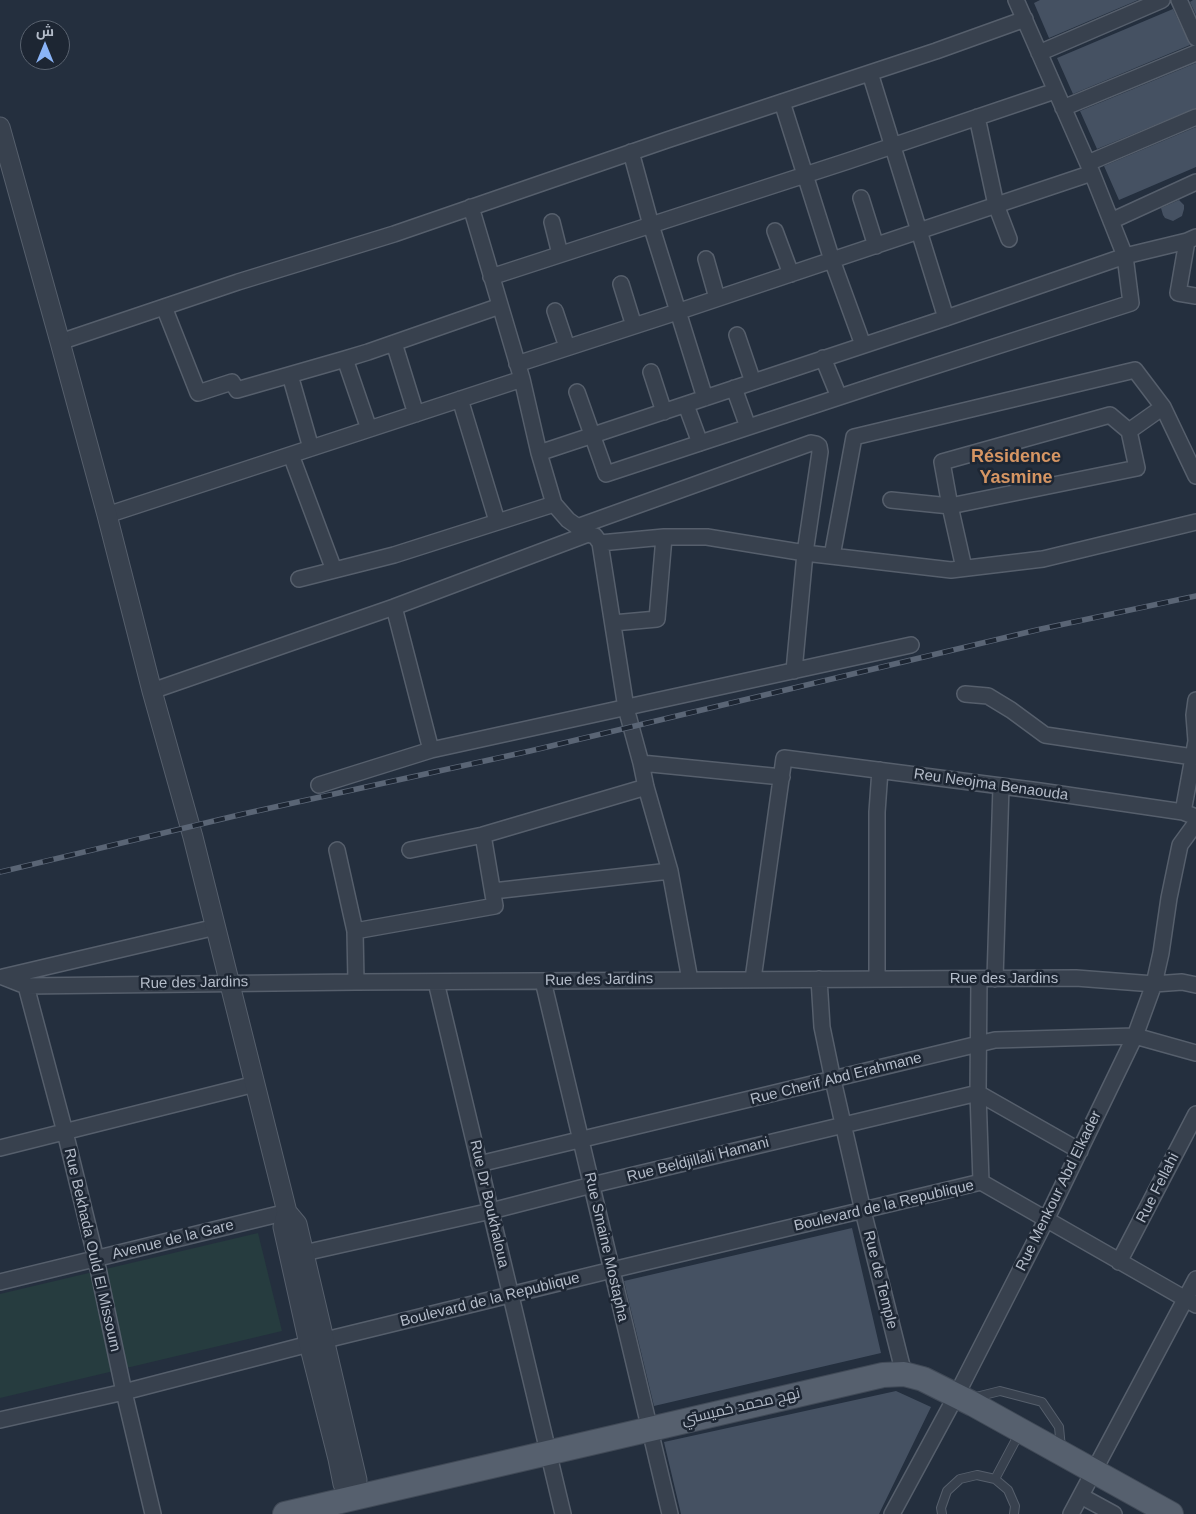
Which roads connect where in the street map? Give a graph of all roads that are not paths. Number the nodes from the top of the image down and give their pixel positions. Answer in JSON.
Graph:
{"nodes":[{"id":1,"x":1162,"y":0,"type":"edge"},
{"id":2,"x":1179,"y":0,"type":"edge"},
{"id":3,"x":1020,"y":1,"type":"edge"},
{"id":4,"x":1025,"y":20,"type":"junction"},
{"id":5,"x":1196,"y":38,"type":"edge"},
{"id":6,"x":1039,"y":53,"type":"junction"},
{"id":7,"x":1196,"y":53,"type":"edge"},
{"id":8,"x":870,"y":73,"type":"junction"},
{"id":9,"x":1055,"y":91,"type":"junction"},
{"id":10,"x":782,"y":102,"type":"junction"},
{"id":11,"x":1063,"y":108,"type":"junction"},
{"id":12,"x":977,"y":117,"type":"junction"},
{"id":13,"x":1196,"y":117,"type":"edge"},
{"id":14,"x":0,"y":127,"type":"edge"},
{"id":15,"x":893,"y":146,"type":"junction"},
{"id":16,"x":631,"y":152,"type":"junction"},
{"id":17,"x":1090,"y":168,"type":"junction"},
{"id":18,"x":804,"y":176,"type":"junction"},
{"id":19,"x":1196,"y":182,"type":"edge"},
{"id":20,"x":861,"y":198,"type":"dead end"},
{"id":21,"x":996,"y":205,"type":"junction"},
{"id":22,"x":471,"y":207,"type":"junction"},
{"id":23,"x":1111,"y":221,"type":"junction"},
{"id":24,"x":552,"y":222,"type":"dead end"},
{"id":25,"x":651,"y":225,"type":"junction"},
{"id":26,"x":775,"y":231,"type":"dead end"},
{"id":27,"x":919,"y":231,"type":"junction"},
{"id":28,"x":1009,"y":239,"type":"dead end"},
{"id":29,"x":1192,"y":239,"type":"edge"},
{"id":30,"x":876,"y":246,"type":"junction"},
{"id":31,"x":560,"y":254,"type":"junction"},
{"id":32,"x":1125,"y":256,"type":"junction"},
{"id":33,"x":706,"y":259,"type":"dead end"},
{"id":34,"x":832,"y":260,"type":"junction"},
{"id":35,"x":791,"y":274,"type":"junction"},
{"id":36,"x":491,"y":276,"type":"junction"},
{"id":37,"x":621,"y":284,"type":"dead end"},
{"id":38,"x":1196,"y":296,"type":"edge"},
{"id":39,"x":717,"y":298,"type":"junction"},
{"id":40,"x":500,"y":306,"type":"junction"},
{"id":41,"x":164,"y":307,"type":"junction"},
{"id":42,"x":554,"y":312,"type":"dead end"},
{"id":43,"x":678,"y":312,"type":"junction"},
{"id":44,"x":946,"y":318,"type":"junction"},
{"id":45,"x":634,"y":326,"type":"junction"},
{"id":46,"x":737,"y":335,"type":"dead end"},
{"id":47,"x":60,"y":342,"type":"junction"},
{"id":48,"x":394,"y":344,"type":"junction"},
{"id":49,"x":863,"y":345,"type":"junction"},
{"id":50,"x":567,"y":347,"type":"junction"},
{"id":51,"x":823,"y":358,"type":"junction"},
{"id":52,"x":345,"y":359,"type":"junction"},
{"id":53,"x":517,"y":364,"type":"junction"},
{"id":54,"x":651,"y":372,"type":"dead end"},
{"id":55,"x":290,"y":375,"type":"junction"},
{"id":56,"x":522,"y":379,"type":"junction"},
{"id":57,"x":753,"y":382,"type":"junction"},
{"id":58,"x":734,"y":388,"type":"junction"},
{"id":59,"x":577,"y":392,"type":"dead end"},
{"id":60,"x":839,"y":397,"type":"junction"},
{"id":61,"x":705,"y":398,"type":"junction"},
{"id":62,"x":460,"y":399,"type":"junction"},
{"id":63,"x":686,"y":405,"type":"junction"},
{"id":64,"x":1163,"y":406,"type":"junction"},
{"id":65,"x":664,"y":412,"type":"junction"},
{"id":66,"x":416,"y":414,"type":"junction"},
{"id":67,"x":748,"y":427,"type":"junction"},
{"id":68,"x":369,"y":429,"type":"junction"},
{"id":69,"x":1129,"y":431,"type":"junction"},
{"id":70,"x":592,"y":436,"type":"junction"},
{"id":71,"x":700,"y":443,"type":"junction"},
{"id":72,"x":311,"y":448,"type":"junction"},
{"id":73,"x":539,"y":453,"type":"junction"},
{"id":74,"x":291,"y":455,"type":"junction"},
{"id":75,"x":1196,"y":476,"type":"edge"},
{"id":76,"x":891,"y":500,"type":"dead end"},
{"id":77,"x":554,"y":504,"type":"junction"},
{"id":78,"x":950,"y":506,"type":"junction"},
{"id":79,"x":107,"y":515,"type":"junction"},
{"id":80,"x":497,"y":521,"type":"junction"},
{"id":81,"x":1196,"y":522,"type":"edge"},
{"id":82,"x":588,"y":535,"type":"junction"},
{"id":83,"x":664,"y":537,"type":"junction"},
{"id":84,"x":805,"y":553,"type":"junction"},
{"id":85,"x":832,"y":556,"type":"junction"},
{"id":86,"x":964,"y":568,"type":"junction"},
{"id":87,"x":334,"y":570,"type":"junction"},
{"id":88,"x":299,"y":579,"type":"dead end"},
{"id":89,"x":394,"y":606,"type":"junction"},
{"id":90,"x":612,"y":623,"type":"junction"},
{"id":91,"x":911,"y":645,"type":"dead end"},
{"id":92,"x":794,"y":671,"type":"junction"},
{"id":93,"x":152,"y":691,"type":"junction"},
{"id":94,"x":965,"y":694,"type":"dead end"},
{"id":95,"x":626,"y":708,"type":"junction"},
{"id":96,"x":1195,"y":710,"type":"edge"},
{"id":97,"x":1196,"y":741,"type":"edge"},
{"id":98,"x":432,"y":750,"type":"junction"},
{"id":99,"x":1193,"y":757,"type":"junction"},
{"id":100,"x":641,"y":763,"type":"junction"},
{"id":101,"x":880,"y":770,"type":"junction"},
{"id":102,"x":782,"y":777,"type":"junction"},
{"id":103,"x":319,"y":785,"type":"dead end"},
{"id":104,"x":1001,"y":786,"type":"junction"},
{"id":105,"x":646,"y":787,"type":"junction"},
{"id":106,"x":1190,"y":814,"type":"edge"},
{"id":107,"x":1196,"y":822,"type":"edge"},
{"id":108,"x":483,"y":835,"type":"junction"},
{"id":109,"x":337,"y":850,"type":"dead end"},
{"id":110,"x":410,"y":850,"type":"dead end"},
{"id":111,"x":670,"y":871,"type":"junction"},
{"id":112,"x":493,"y":890,"type":"junction"},
{"id":113,"x":216,"y":927,"type":"junction"},
{"id":114,"x":355,"y":931,"type":"junction"},
{"id":115,"x":1,"y":976,"type":"edge"},
{"id":116,"x":753,"y":979,"type":"junction"},
{"id":117,"x":820,"y":979,"type":"junction"},
{"id":118,"x":877,"y":979,"type":"junction"},
{"id":119,"x":979,"y":979,"type":"junction"},
{"id":120,"x":994,"y":979,"type":"junction"},
{"id":121,"x":690,"y":980,"type":"junction"},
{"id":122,"x":543,"y":981,"type":"junction"},
{"id":123,"x":356,"y":982,"type":"junction"},
{"id":124,"x":436,"y":982,"type":"junction"},
{"id":125,"x":230,"y":983,"type":"junction"},
{"id":126,"x":1154,"y":984,"type":"junction"},
{"id":127,"x":1196,"y":985,"type":"edge"},
{"id":128,"x":26,"y":986,"type":"junction"},
{"id":129,"x":1135,"y":1036,"type":"junction"},
{"id":130,"x":979,"y":1044,"type":"junction"},
{"id":131,"x":1196,"y":1053,"type":"edge"},
{"id":132,"x":833,"y":1080,"type":"junction"},
{"id":133,"x":255,"y":1084,"type":"junction"},
{"id":134,"x":978,"y":1093,"type":"junction"},
{"id":135,"x":1196,"y":1114,"type":"edge"},
{"id":136,"x":843,"y":1125,"type":"junction"},
{"id":137,"x":65,"y":1132,"type":"junction"},
{"id":138,"x":581,"y":1140,"type":"junction"},
{"id":139,"x":0,"y":1148,"type":"edge"},
{"id":140,"x":1080,"y":1151,"type":"junction"},
{"id":141,"x":479,"y":1164,"type":"junction"},
{"id":142,"x":981,"y":1182,"type":"junction"},
{"id":143,"x":592,"y":1185,"type":"junction"},
{"id":144,"x":491,"y":1211,"type":"junction"},
{"id":145,"x":863,"y":1211,"type":"junction"},
{"id":146,"x":287,"y":1212,"type":"junction"},
{"id":147,"x":1046,"y":1220,"type":"junction"},
{"id":148,"x":304,"y":1254,"type":"junction"},
{"id":149,"x":96,"y":1259,"type":"junction"},
{"id":150,"x":1120,"y":1262,"type":"junction"},
{"id":151,"x":612,"y":1270,"type":"junction"},
{"id":152,"x":1196,"y":1279,"type":"edge"},
{"id":153,"x":0,"y":1282,"type":"edge"},
{"id":154,"x":511,"y":1295,"type":"junction"},
{"id":155,"x":1190,"y":1302,"type":"edge"},
{"id":156,"x":317,"y":1343,"type":"junction"},
{"id":157,"x":904,"y":1374,"type":"junction"},
{"id":158,"x":124,"y":1392,"type":"junction"},
{"id":159,"x":961,"y":1398,"type":"junction"},
{"id":160,"x":0,"y":1420,"type":"edge"},
{"id":161,"x":649,"y":1429,"type":"junction"},
{"id":162,"x":1021,"y":1430,"type":"junction"},
{"id":163,"x":1061,"y":1452,"type":"junction"},
{"id":164,"x":548,"y":1453,"type":"junction"},
{"id":165,"x":1094,"y":1471,"type":"junction"},
{"id":166,"x":994,"y":1478,"type":"junction"},
{"id":167,"x":1081,"y":1496,"type":"junction"},
{"id":168,"x":356,"y":1506,"type":"edge"},
{"id":169,"x":153,"y":1514,"type":"edge"},
{"id":170,"x":285,"y":1514,"type":"edge"},
{"id":171,"x":563,"y":1514,"type":"edge"},
{"id":172,"x":670,"y":1514,"type":"edge"},
{"id":173,"x":892,"y":1514,"type":"edge"},
{"id":174,"x":942,"y":1514,"type":"edge"},
{"id":175,"x":1014,"y":1514,"type":"edge"},
{"id":176,"x":1071,"y":1514,"type":"edge"},
{"id":177,"x":1114,"y":1514,"type":"edge"},
{"id":178,"x":1171,"y":1514,"type":"edge"}],
"edges":[{"from":1,"to":6,"type":"street"},
{"from":2,"to":5,"type":"street"},
{"from":3,"to":4,"type":"street"},
{"from":4,"to":6,"type":"street"},
{"from":4,"to":8,"type":"street"},
{"from":6,"to":9,"type":"street"},
{"from":7,"to":11,"type":"street"},
{"from":8,"to":10,"type":"street"},
{"from":8,"to":15,"type":"street"},
{"from":9,"to":11,"type":"street"},
{"from":9,"to":12,"type":"street"},
{"from":10,"to":16,"type":"street"},
{"from":10,"to":18,"type":"street"},
{"from":11,"to":17,"type":"street"},
{"from":12,"to":15,"type":"street"},
{"from":12,"to":21,"type":"street"},
{"from":13,"to":17,"type":"street"},
{"from":14,"to":47,"type":"street"},
{"from":15,"to":18,"type":"street"},
{"from":15,"to":27,"type":"street"},
{"from":16,"to":22,"type":"street"},
{"from":16,"to":25,"type":"street"},
{"from":17,"to":21,"type":"street"},
{"from":17,"to":23,"type":"street"},
{"from":18,"to":25,"type":"street"},
{"from":18,"to":34,"type":"street"},
{"from":19,"to":23,"type":"street"},
{"from":20,"to":30,"type":"street"},
{"from":21,"to":27,"type":"street"},
{"from":21,"to":28,"type":"street"},
{"from":22,"to":36,"type":"street"},
{"from":22,"to":41,"type":"street"},
{"from":23,"to":32,"type":"street"},
{"from":24,"to":31,"type":"street"},
{"from":25,"to":31,"type":"street"},
{"from":25,"to":43,"type":"street"},
{"from":26,"to":35,"type":"street"},
{"from":27,"to":30,"type":"street"},
{"from":27,"to":44,"type":"street"},
{"from":29,"to":32,"type":"street"},
{"from":29,"to":38,"type":"street"},
{"from":30,"to":34,"type":"street"},
{"from":31,"to":36,"type":"street"},
{"from":32,"to":44,"type":"street"},
{"from":32,"to":60,"type":"street"},
{"from":33,"to":39,"type":"street"},
{"from":34,"to":35,"type":"street"},
{"from":34,"to":49,"type":"street"},
{"from":35,"to":39,"type":"street"},
{"from":36,"to":40,"type":"street"},
{"from":37,"to":45,"type":"street"},
{"from":39,"to":43,"type":"street"},
{"from":40,"to":48,"type":"street"},
{"from":40,"to":53,"type":"street"},
{"from":41,"to":47,"type":"street"},
{"from":41,"to":55,"type":"street"},
{"from":42,"to":50,"type":"street"},
{"from":43,"to":45,"type":"street"},
{"from":43,"to":61,"type":"street"},
{"from":44,"to":49,"type":"street"},
{"from":45,"to":50,"type":"street"},
{"from":46,"to":57,"type":"street"},
{"from":47,"to":79,"type":"street"},
{"from":48,"to":52,"type":"street"},
{"from":48,"to":66,"type":"street"},
{"from":49,"to":51,"type":"street"},
{"from":50,"to":53,"type":"street"},
{"from":51,"to":57,"type":"street"},
{"from":51,"to":60,"type":"street"},
{"from":52,"to":55,"type":"street"},
{"from":52,"to":68,"type":"street"},
{"from":53,"to":56,"type":"street"},
{"from":54,"to":65,"type":"street"},
{"from":55,"to":72,"type":"street"},
{"from":56,"to":62,"type":"street"},
{"from":56,"to":73,"type":"street"},
{"from":57,"to":58,"type":"street"},
{"from":58,"to":61,"type":"street"},
{"from":58,"to":67,"type":"street"},
{"from":59,"to":70,"type":"street"},
{"from":60,"to":67,"type":"street"},
{"from":61,"to":63,"type":"street"},
{"from":62,"to":66,"type":"street"},
{"from":62,"to":80,"type":"street"},
{"from":63,"to":65,"type":"street"},
{"from":63,"to":71,"type":"street"},
{"from":64,"to":69,"type":"street"},
{"from":64,"to":75,"type":"street"},
{"from":64,"to":85,"type":"street"},
{"from":65,"to":70,"type":"street"},
{"from":66,"to":68,"type":"street"},
{"from":67,"to":71,"type":"street"},
{"from":68,"to":72,"type":"street"},
{"from":69,"to":78,"type":"street"},
{"from":69,"to":78,"type":"street"},
{"from":70,"to":71,"type":"street"},
{"from":70,"to":73,"type":"street"},
{"from":72,"to":74,"type":"street"},
{"from":73,"to":77,"type":"street"},
{"from":74,"to":79,"type":"street"},
{"from":74,"to":87,"type":"street"},
{"from":76,"to":78,"type":"street"},
{"from":77,"to":80,"type":"street"},
{"from":77,"to":82,"type":"street"},
{"from":78,"to":86,"type":"street"},
{"from":79,"to":93,"type":"street"},
{"from":80,"to":87,"type":"street"},
{"from":81,"to":86,"type":"street"},
{"from":82,"to":83,"type":"street"},
{"from":82,"to":84,"type":"street"},
{"from":82,"to":89,"type":"street"},
{"from":82,"to":90,"type":"street"},
{"from":83,"to":84,"type":"street"},
{"from":83,"to":90,"type":"street"},
{"from":84,"to":85,"type":"street"},
{"from":84,"to":92,"type":"street"},
{"from":85,"to":86,"type":"street"},
{"from":87,"to":88,"type":"street"},
{"from":89,"to":93,"type":"street"},
{"from":89,"to":98,"type":"street"},
{"from":90,"to":95,"type":"street"},
{"from":91,"to":92,"type":"street"},
{"from":92,"to":95,"type":"street"},
{"from":93,"to":113,"type":"street"},
{"from":94,"to":99,"type":"street"},
{"from":95,"to":98,"type":"street"},
{"from":95,"to":100,"type":"street"},
{"from":96,"to":97,"type":"street"},
{"from":97,"to":99,"type":"street"},
{"from":98,"to":103,"type":"street"},
{"from":99,"to":106,"type":"street"},
{"from":100,"to":102,"type":"street"},
{"from":100,"to":105,"type":"street"},
{"from":101,"to":102,"type":"street","name":"Reu Neojma Benaouda"},
{"from":101,"to":104,"type":"street","name":"Reu Neojma Benaouda"},
{"from":101,"to":118,"type":"street"},
{"from":102,"to":116,"type":"street"},
{"from":104,"to":106,"type":"street","name":"Reu Neojma Benaouda"},
{"from":104,"to":120,"type":"street"},
{"from":105,"to":108,"type":"street"},
{"from":105,"to":111,"type":"street"},
{"from":107,"to":126,"type":"street","name":"Rue Menkour Abd Elkader"},
{"from":108,"to":110,"type":"street"},
{"from":108,"to":112,"type":"street"},
{"from":109,"to":114,"type":"street"},
{"from":111,"to":112,"type":"street"},
{"from":111,"to":121,"type":"street"},
{"from":112,"to":114,"type":"street"},
{"from":113,"to":115,"type":"street"},
{"from":113,"to":125,"type":"street"},
{"from":114,"to":123,"type":"street"},
{"from":115,"to":128,"type":"street","name":"Rue des Jardins"},
{"from":116,"to":117,"type":"street","name":"Rue des Jardins"},
{"from":116,"to":121,"type":"street","name":"Rue des Jardins"},
{"from":117,"to":118,"type":"street","name":"Rue des Jardins"},
{"from":117,"to":132,"type":"street","name":"Rue de Temple"},
{"from":118,"to":119,"type":"street","name":"Rue des Jardins"},
{"from":119,"to":120,"type":"street","name":"Rue des Jardins"},
{"from":119,"to":130,"type":"street"},
{"from":120,"to":126,"type":"street","name":"Rue des Jardins"},
{"from":121,"to":122,"type":"street","name":"Rue des Jardins"},
{"from":122,"to":124,"type":"street","name":"Rue des Jardins"},
{"from":122,"to":138,"type":"street","name":"Rue Smaine Mostapha"},
{"from":123,"to":124,"type":"street","name":"Rue des Jardins"},
{"from":123,"to":125,"type":"street","name":"Rue des Jardins"},
{"from":124,"to":141,"type":"street","name":"Rue Dr Boukhaloua"},
{"from":125,"to":128,"type":"street","name":"Rue des Jardins"},
{"from":125,"to":133,"type":"street"},
{"from":126,"to":127,"type":"street","name":"Rue des Jardins"},
{"from":126,"to":129,"type":"street","name":"Rue Menkour Abd Elkader"},
{"from":128,"to":137,"type":"street","name":"Rue Bekhada Ould El Missoum"},
{"from":129,"to":130,"type":"street","name":"Rue Cherif Abd Erahmane"},
{"from":129,"to":131,"type":"street","name":"Rue Cherif Abd Erahmane"},
{"from":129,"to":140,"type":"street","name":"Rue Menkour Abd Elkader"},
{"from":130,"to":132,"type":"street","name":"Rue Cherif Abd Erahmane"},
{"from":130,"to":134,"type":"street"},
{"from":132,"to":136,"type":"street","name":"Rue de Temple"},
{"from":132,"to":138,"type":"street","name":"Rue Cherif Abd Erahmane"},
{"from":133,"to":137,"type":"street"},
{"from":133,"to":146,"type":"street"},
{"from":134,"to":136,"type":"street","name":"Rue Beldjillali Hamani"},
{"from":134,"to":140,"type":"street"},
{"from":134,"to":142,"type":"street"},
{"from":135,"to":150,"type":"street","name":"Rue Fellahi"},
{"from":136,"to":143,"type":"street","name":"Rue Beldjillali Hamani"},
{"from":136,"to":145,"type":"street","name":"Rue de Temple"},
{"from":137,"to":139,"type":"street"},
{"from":137,"to":149,"type":"street","name":"Rue Bekhada Ould El Missoum"},
{"from":138,"to":141,"type":"street","name":"Rue Cherif Abd Erahmane"},
{"from":138,"to":143,"type":"street","name":"Rue Smaine Mostapha"},
{"from":140,"to":147,"type":"street","name":"Rue Menkour Abd Elkader"},
{"from":141,"to":144,"type":"street","name":"Rue Dr Boukhaloua"},
{"from":142,"to":145,"type":"street","name":"Boulevard de la Republique"},
{"from":142,"to":147,"type":"street"},
{"from":143,"to":144,"type":"street","name":"Rue Beldjillali Hamani"},
{"from":143,"to":151,"type":"street","name":"Rue Smaine Mostapha"},
{"from":144,"to":148,"type":"street","name":"Rue Beldjillali Hamani"},
{"from":144,"to":154,"type":"street","name":"Rue Dr Boukhaloua"},
{"from":145,"to":151,"type":"street","name":"Boulevard de la Republique"},
{"from":145,"to":157,"type":"street","name":"Rue de Temple"},
{"from":146,"to":148,"type":"street"},
{"from":146,"to":149,"type":"street","name":"Avenue de la Gare"},
{"from":146,"to":156,"type":"street"},
{"from":147,"to":150,"type":"street"},
{"from":147,"to":159,"type":"street","name":"Rue Menkour Abd Elkader"},
{"from":148,"to":156,"type":"street"},
{"from":149,"to":153,"type":"street","name":"Avenue de la Gare"},
{"from":149,"to":158,"type":"street","name":"Rue Bekhada Ould El Missoum"},
{"from":150,"to":155,"type":"street"},
{"from":151,"to":154,"type":"street","name":"Boulevard de la Republique"},
{"from":151,"to":161,"type":"street","name":"Rue Smaine Mostapha"},
{"from":152,"to":155,"type":"street"},
{"from":154,"to":156,"type":"street","name":"Boulevard de la Republique"},
{"from":154,"to":164,"type":"street","name":"Rue Dr Boukhaloua"},
{"from":155,"to":165,"type":"street"},
{"from":156,"to":158,"type":"street","name":"Boulevard de la Republique"},
{"from":156,"to":168,"type":"street"},
{"from":157,"to":159,"type":"main road","name":"نهج محمد خميستي"},
{"from":157,"to":161,"type":"main road","name":"نهج محمد خميستي"},
{"from":158,"to":160,"type":"street","name":"Boulevard de la Republique"},
{"from":158,"to":169,"type":"street","name":"Rue Bekhada Ould El Missoum"},
{"from":159,"to":162,"type":"main road","name":"نهج محمد خميستي"},
{"from":159,"to":163,"type":"lane"},
{"from":159,"to":173,"type":"street","name":"Rue Menkour Abd Elkader"},
{"from":161,"to":164,"type":"main road","name":"نهج محمد خميستي"},
{"from":161,"to":172,"type":"street","name":"Rue Smaine Mostapha"},
{"from":162,"to":163,"type":"main road","name":"نهج محمد خميستي"},
{"from":162,"to":166,"type":"lane"},
{"from":163,"to":165,"type":"main road","name":"نهج محمد خميستي"},
{"from":164,"to":168,"type":"main road","name":"نهج محمد خميستي"},
{"from":164,"to":171,"type":"street","name":"Rue Dr Boukhaloua"},
{"from":165,"to":167,"type":"street"},
{"from":165,"to":178,"type":"main road","name":"نهج محمد خميستي"},
{"from":166,"to":174,"type":"lane"},
{"from":166,"to":175,"type":"lane"},
{"from":167,"to":176,"type":"street"},
{"from":167,"to":177,"type":"street"},
{"from":168,"to":170,"type":"main road","name":"نهج محمد خميستي"}]}
